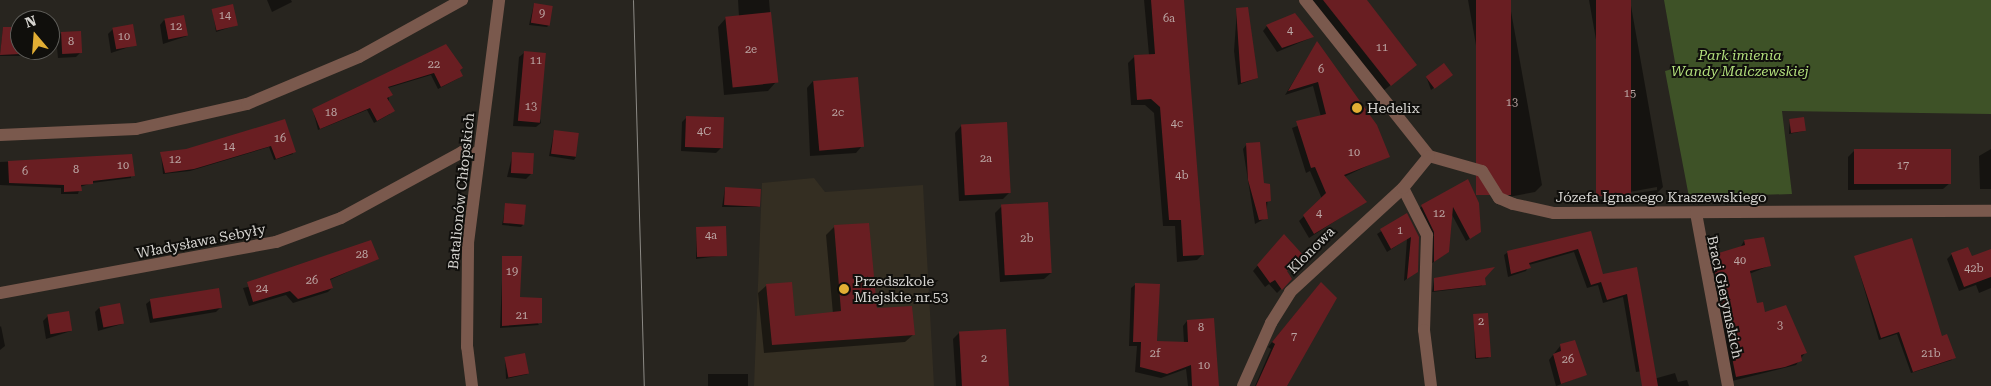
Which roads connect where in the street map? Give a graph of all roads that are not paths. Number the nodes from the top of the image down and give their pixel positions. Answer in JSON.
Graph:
{"nodes":[{"id":1,"x":462,"y":0,"type":"edge"},
{"id":2,"x":499,"y":0,"type":"edge"},
{"id":3,"x":1305,"y":0,"type":"edge"},
{"id":4,"x":0,"y":135,"type":"edge"},
{"id":5,"x":478,"y":153,"type":"junction"},
{"id":6,"x":1428,"y":156,"type":"junction"},
{"id":7,"x":1403,"y":188,"type":"junction"},
{"id":8,"x":1991,"y":210,"type":"edge"},
{"id":9,"x":1696,"y":213,"type":"junction"},
{"id":10,"x":0,"y":293,"type":"edge"},
{"id":11,"x":472,"y":386,"type":"edge"},
{"id":12,"x":1243,"y":386,"type":"edge"},
{"id":13,"x":1430,"y":386,"type":"edge"},
{"id":14,"x":1728,"y":386,"type":"edge"}],
"edges":[{"from":1,"to":4,"type":"street"},
{"from":2,"to":5,"type":"street","name":"Batalionów Chłopskich"},
{"from":3,"to":6,"type":"street"},
{"from":5,"to":10,"type":"street","name":"Władysława Sebyły"},
{"from":5,"to":11,"type":"street","name":"Batalionów Chłopskich"},
{"from":6,"to":7,"type":"street","name":"Klonowa"},
{"from":6,"to":9,"type":"street","name":"Józefa Ignacego Kraszewskiego"},
{"from":7,"to":12,"type":"street","name":"Klonowa"},
{"from":7,"to":13,"type":"street"},
{"from":8,"to":9,"type":"street","name":"Józefa Ignacego Kraszewskiego"},
{"from":9,"to":14,"type":"street","name":"Braci Gierymskich"}]}
